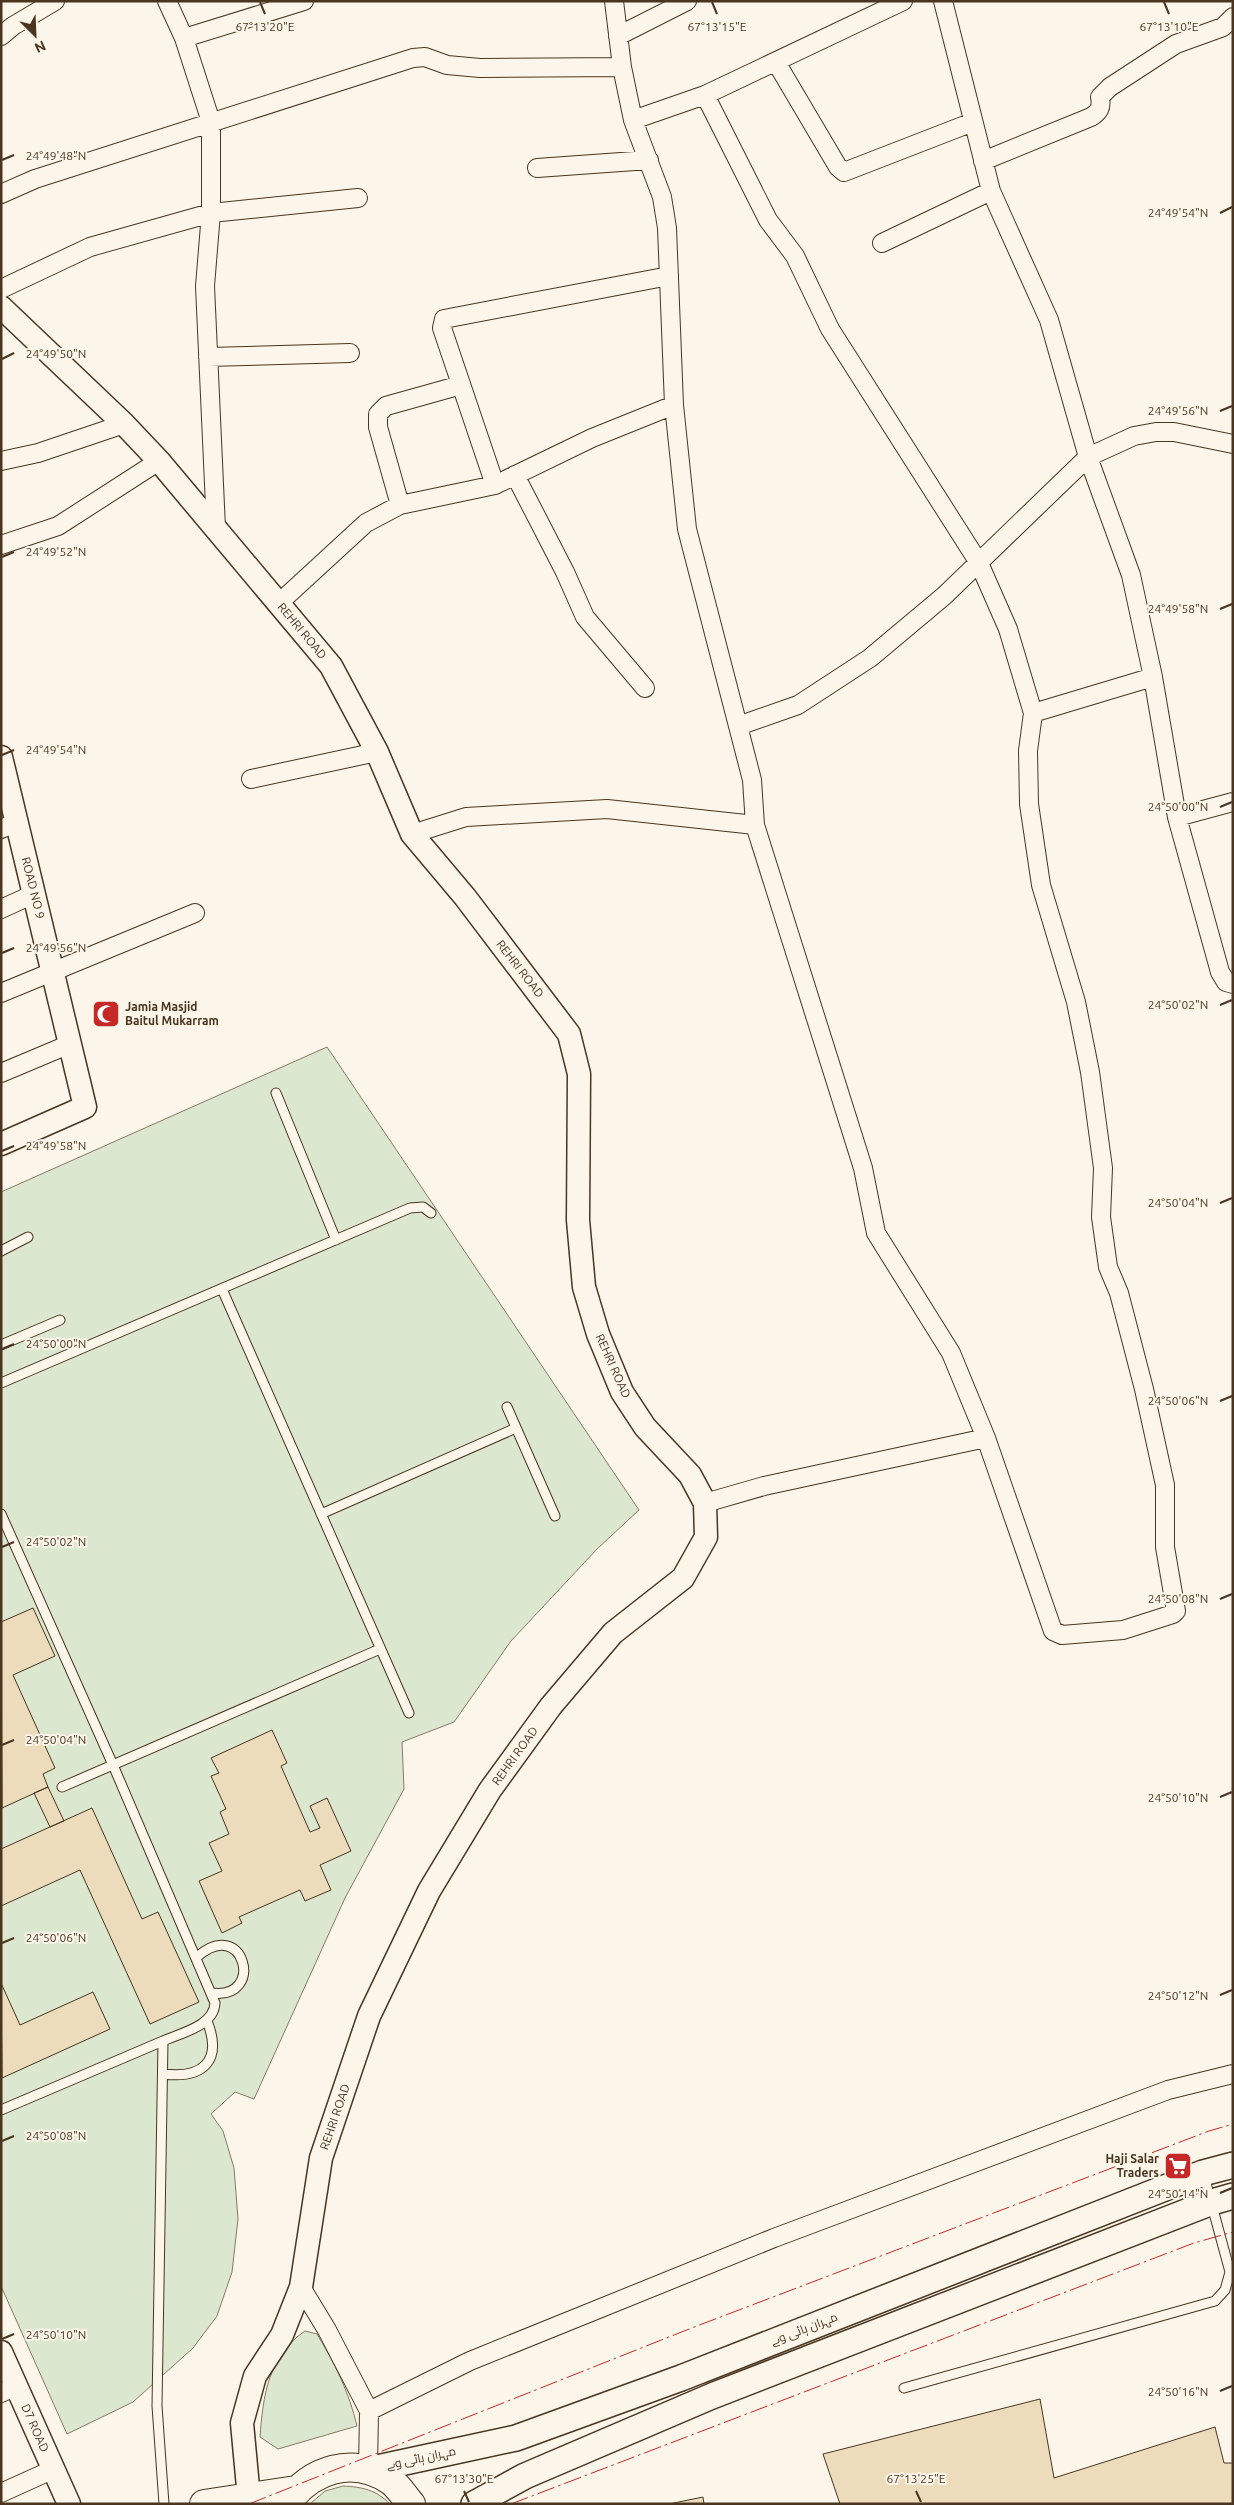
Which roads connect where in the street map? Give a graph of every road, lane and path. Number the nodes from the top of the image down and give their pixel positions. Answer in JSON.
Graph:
{"nodes":[{"id":1,"x":55,"y":1,"type":"edge"},
{"id":2,"x":167,"y":1,"type":"edge"},
{"id":3,"x":304,"y":1,"type":"edge"},
{"id":4,"x":614,"y":1,"type":"edge"},
{"id":5,"x":687,"y":1,"type":"edge"},
{"id":6,"x":903,"y":1,"type":"edge"},
{"id":7,"x":942,"y":1,"type":"edge"},
{"id":8,"x":1233,"y":17,"type":"edge"},
{"id":9,"x":1,"y":36,"type":"edge"},
{"id":10,"x":618,"y":36,"type":"junction"},
{"id":11,"x":184,"y":38,"type":"junction"},
{"id":12,"x":776,"y":62,"type":"junction"},
{"id":13,"x":622,"y":68,"type":"junction"},
{"id":14,"x":705,"y":95,"type":"junction"},
{"id":15,"x":633,"y":120,"type":"junction"},
{"id":16,"x":211,"y":122,"type":"junction"},
{"id":17,"x":973,"y":122,"type":"junction"},
{"id":18,"x":649,"y":160,"type":"junction"},
{"id":19,"x":983,"y":161,"type":"junction"},
{"id":20,"x":538,"y":168,"type":"dead end"},
{"id":21,"x":991,"y":191,"type":"junction"},
{"id":22,"x":1,"y":194,"type":"edge"},
{"id":23,"x":358,"y":198,"type":"dead end"},
{"id":24,"x":211,"y":213,"type":"junction"},
{"id":25,"x":882,"y":242,"type":"dead end"},
{"id":26,"x":669,"y":276,"type":"junction"},
{"id":27,"x":1,"y":289,"type":"edge"},
{"id":28,"x":1,"y":307,"type":"edge"},
{"id":29,"x":350,"y":353,"type":"dead end"},
{"id":30,"x":208,"y":357,"type":"junction"},
{"id":31,"x":461,"y":385,"type":"junction"},
{"id":32,"x":674,"y":405,"type":"junction"},
{"id":33,"x":124,"y":424,"type":"junction"},
{"id":34,"x":1233,"y":444,"type":"edge"},
{"id":35,"x":1088,"y":457,"type":"junction"},
{"id":36,"x":1,"y":461,"type":"edge"},
{"id":37,"x":159,"y":461,"type":"junction"},
{"id":38,"x":515,"y":475,"type":"junction"},
{"id":39,"x":495,"y":485,"type":"junction"},
{"id":40,"x":400,"y":505,"type":"junction"},
{"id":41,"x":216,"y":528,"type":"junction"},
{"id":42,"x":1,"y":545,"type":"edge"},
{"id":43,"x":979,"y":563,"type":"junction"},
{"id":44,"x":279,"y":603,"type":"junction"},
{"id":45,"x":1153,"y":677,"type":"junction"},
{"id":46,"x":645,"y":688,"type":"dead end"},
{"id":47,"x":1033,"y":713,"type":"junction"},
{"id":48,"x":738,"y":726,"type":"junction"},
{"id":49,"x":377,"y":752,"type":"junction"},
{"id":50,"x":1,"y":756,"type":"edge"},
{"id":51,"x":251,"y":779,"type":"dead end"},
{"id":52,"x":1233,"y":802,"type":"edge"},
{"id":53,"x":1177,"y":817,"type":"junction"},
{"id":54,"x":754,"y":825,"type":"junction"},
{"id":55,"x":9,"y":826,"type":"edge"},
{"id":56,"x":412,"y":834,"type":"junction"},
{"id":57,"x":34,"y":894,"type":"junction"},
{"id":58,"x":1,"y":909,"type":"edge"},
{"id":59,"x":195,"y":912,"type":"dead end"},
{"id":60,"x":53,"y":971,"type":"junction"},
{"id":61,"x":1233,"y":984,"type":"edge"},
{"id":62,"x":1,"y":993,"type":"edge"},
{"id":63,"x":70,"y":1044,"type":"junction"},
{"id":64,"x":1,"y":1073,"type":"edge"},
{"id":65,"x":276,"y":1093,"type":"dead end"},
{"id":66,"x":1,"y":1144,"type":"edge"},
{"id":67,"x":432,"y":1213,"type":"dead end"},
{"id":68,"x":28,"y":1237,"type":"dead end"},
{"id":69,"x":336,"y":1240,"type":"junction"},
{"id":70,"x":1,"y":1251,"type":"edge"},
{"id":71,"x":222,"y":1289,"type":"junction"},
{"id":72,"x":60,"y":1320,"type":"dead end"},
{"id":73,"x":1,"y":1345,"type":"edge"},
{"id":74,"x":1,"y":1383,"type":"edge"},
{"id":75,"x":507,"y":1407,"type":"dead end"},
{"id":76,"x":516,"y":1428,"type":"junction"},
{"id":77,"x":986,"y":1438,"type":"junction"},
{"id":78,"x":705,"y":1503,"type":"junction"},
{"id":79,"x":1,"y":1514,"type":"edge"},
{"id":80,"x":321,"y":1514,"type":"junction"},
{"id":81,"x":555,"y":1516,"type":"dead end"},
{"id":82,"x":5,"y":1532,"type":"edge"},
{"id":83,"x":380,"y":1649,"type":"junction"},
{"id":84,"x":409,"y":1713,"type":"dead end"},
{"id":85,"x":113,"y":1765,"type":"junction"},
{"id":86,"x":62,"y":1787,"type":"dead end"},
{"id":87,"x":196,"y":1957,"type":"junction"},
{"id":88,"x":212,"y":1993,"type":"junction"},
{"id":89,"x":207,"y":2021,"type":"junction"},
{"id":90,"x":163,"y":2041,"type":"junction"},
{"id":91,"x":163,"y":2074,"type":"junction"},
{"id":92,"x":1233,"y":2074,"type":"edge"},
{"id":93,"x":1,"y":2110,"type":"edge"},
{"id":94,"x":1233,"y":2165,"type":"edge"},
{"id":95,"x":1203,"y":2173,"type":"junction"},
{"id":96,"x":1222,"y":2199,"type":"edge"},
{"id":97,"x":301,"y":2287,"type":"junction"},
{"id":98,"x":1,"y":2352,"type":"edge"},
{"id":99,"x":904,"y":2388,"type":"dead end"},
{"id":100,"x":9,"y":2390,"type":"edge"},
{"id":101,"x":369,"y":2411,"type":"junction"},
{"id":102,"x":54,"y":2469,"type":"junction"},
{"id":103,"x":368,"y":2470,"type":"junction"},
{"id":104,"x":1,"y":2493,"type":"edge"},
{"id":105,"x":291,"y":2497,"type":"edge"},
{"id":106,"x":248,"y":2498,"type":"junction"},
{"id":107,"x":69,"y":2504,"type":"edge"},
{"id":108,"x":164,"y":2504,"type":"edge"},
{"id":109,"x":204,"y":2504,"type":"edge"},
{"id":110,"x":412,"y":2504,"type":"edge"},
{"id":111,"x":474,"y":2504,"type":"edge"}],
"edges":[{"from":1,"to":9,"type":"street"},
{"from":2,"to":11,"type":"street"},
{"from":3,"to":11,"type":"street"},
{"from":4,"to":10,"type":"street"},
{"from":5,"to":10,"type":"street"},
{"from":6,"to":12,"type":"street"},
{"from":7,"to":17,"type":"street"},
{"from":8,"to":19,"type":"street"},
{"from":10,"to":13,"type":"street"},
{"from":11,"to":16,"type":"street"},
{"from":12,"to":14,"type":"street"},
{"from":12,"to":17,"type":"street"},
{"from":13,"to":15,"type":"street"},
{"from":13,"to":16,"type":"street"},
{"from":14,"to":15,"type":"street"},
{"from":14,"to":43,"type":"street"},
{"from":15,"to":18,"type":"street"},
{"from":16,"to":22,"type":"street"},
{"from":16,"to":24,"type":"street"},
{"from":17,"to":19,"type":"street"},
{"from":18,"to":20,"type":"street"},
{"from":18,"to":26,"type":"street"},
{"from":19,"to":21,"type":"street"},
{"from":21,"to":25,"type":"street"},
{"from":21,"to":35,"type":"street"},
{"from":23,"to":24,"type":"street"},
{"from":24,"to":27,"type":"street"},
{"from":24,"to":30,"type":"street"},
{"from":26,"to":31,"type":"street"},
{"from":26,"to":32,"type":"street"},
{"from":28,"to":33,"type":"street","name":"REHRI ROAD"},
{"from":29,"to":30,"type":"street"},
{"from":30,"to":41,"type":"street"},
{"from":31,"to":39,"type":"street"},
{"from":31,"to":40,"type":"street"},
{"from":32,"to":38,"type":"street"},
{"from":32,"to":48,"type":"street"},
{"from":33,"to":36,"type":"street"},
{"from":33,"to":37,"type":"street","name":"REHRI ROAD"},
{"from":34,"to":35,"type":"street"},
{"from":35,"to":43,"type":"street"},
{"from":35,"to":45,"type":"street"},
{"from":37,"to":41,"type":"street","name":"REHRI ROAD"},
{"from":37,"to":42,"type":"street"},
{"from":38,"to":39,"type":"street"},
{"from":38,"to":46,"type":"street"},
{"from":39,"to":40,"type":"street"},
{"from":40,"to":44,"type":"street"},
{"from":41,"to":44,"type":"street","name":"REHRI ROAD"},
{"from":43,"to":47,"type":"street"},
{"from":43,"to":48,"type":"street"},
{"from":44,"to":49,"type":"street","name":"REHRI ROAD"},
{"from":45,"to":47,"type":"street"},
{"from":45,"to":53,"type":"street"},
{"from":47,"to":77,"type":"street"},
{"from":48,"to":54,"type":"street"},
{"from":49,"to":51,"type":"street"},
{"from":49,"to":56,"type":"street","name":"REHRI ROAD"},
{"from":50,"to":55,"type":"street","name":"ROAD NO 9"},
{"from":52,"to":53,"type":"street"},
{"from":53,"to":61,"type":"street"},
{"from":54,"to":56,"type":"street"},
{"from":54,"to":77,"type":"street"},
{"from":55,"to":57,"type":"street","name":"ROAD NO 9"},
{"from":56,"to":78,"type":"street","name":"REHRI ROAD"},
{"from":57,"to":58,"type":"street"},
{"from":57,"to":60,"type":"street","name":"ROAD NO 9"},
{"from":59,"to":60,"type":"street"},
{"from":60,"to":62,"type":"street"},
{"from":60,"to":63,"type":"street","name":"ROAD NO 9"},
{"from":63,"to":64,"type":"street"},
{"from":63,"to":66,"type":"street","name":"ROAD NO 9"},
{"from":65,"to":69,"type":"lane"},
{"from":67,"to":69,"type":"lane"},
{"from":68,"to":70,"type":"lane"},
{"from":69,"to":71,"type":"lane"},
{"from":71,"to":74,"type":"lane"},
{"from":71,"to":80,"type":"lane"},
{"from":72,"to":73,"type":"lane"},
{"from":75,"to":76,"type":"lane"},
{"from":76,"to":80,"type":"lane"},
{"from":76,"to":81,"type":"lane"},
{"from":77,"to":78,"type":"street"},
{"from":78,"to":97,"type":"street","name":"REHRI ROAD"},
{"from":79,"to":82,"type":"lane"},
{"from":80,"to":83,"type":"lane"},
{"from":82,"to":85,"type":"lane"},
{"from":83,"to":84,"type":"lane"},
{"from":83,"to":85,"type":"lane"},
{"from":85,"to":86,"type":"lane"},
{"from":85,"to":87,"type":"lane"},
{"from":87,"to":88,"type":"lane"},
{"from":87,"to":88,"type":"lane"},
{"from":88,"to":89,"type":"lane"},
{"from":89,"to":90,"type":"lane"},
{"from":89,"to":91,"type":"lane"},
{"from":90,"to":91,"type":"lane"},
{"from":90,"to":93,"type":"lane"},
{"from":91,"to":108,"type":"lane"},
{"from":92,"to":101,"type":"street"},
{"from":94,"to":95,"type":"main road","name":"مہران ہائی وے"},
{"from":95,"to":96,"type":"lane"},
{"from":95,"to":103,"type":"main road","name":"مہران ہائی وے"},
{"from":96,"to":99,"type":"lane"},
{"from":96,"to":111,"type":"main road"},
{"from":97,"to":101,"type":"street"},
{"from":97,"to":106,"type":"street","name":"REHRI ROAD"},
{"from":98,"to":100,"type":"street","name":"D7 ROAD"},
{"from":100,"to":102,"type":"street","name":"D7 ROAD"},
{"from":101,"to":103,"type":"street"},
{"from":102,"to":104,"type":"street"},
{"from":102,"to":107,"type":"street","name":"D7 ROAD"},
{"from":103,"to":105,"type":"main road"},
{"from":103,"to":110,"type":"main road"},
{"from":105,"to":106,"type":"main road"},
{"from":106,"to":109,"type":"main road"}]}
